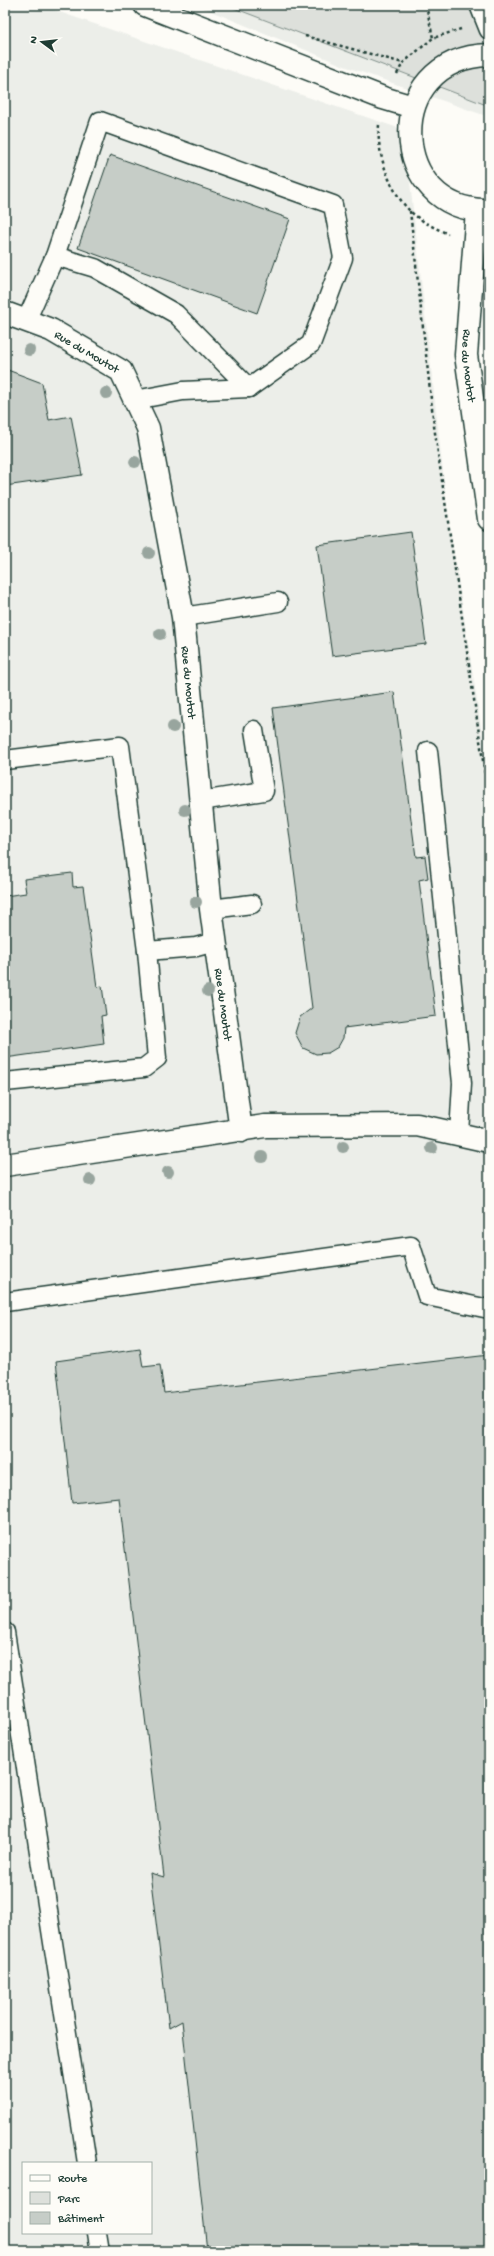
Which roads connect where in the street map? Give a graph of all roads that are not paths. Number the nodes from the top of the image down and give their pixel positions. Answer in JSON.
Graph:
{"nodes":[{"id":1,"x":145,"y":5,"type":"edge"},
{"id":2,"x":479,"y":5,"type":"edge"},
{"id":3,"x":489,"y":30,"type":"edge"},
{"id":4,"x":489,"y":55,"type":"edge"},
{"id":5,"x":413,"y":107,"type":"junction"},
{"id":6,"x":483,"y":210,"type":"edge"},
{"id":7,"x":55,"y":256,"type":"junction"},
{"id":8,"x":5,"y":313,"type":"edge"},
{"id":9,"x":26,"y":321,"type":"junction"},
{"id":10,"x":249,"y":388,"type":"junction"},
{"id":11,"x":135,"y":400,"type":"junction"},
{"id":12,"x":489,"y":519,"type":"edge"},
{"id":13,"x":278,"y":602,"type":"dead end"},
{"id":14,"x":183,"y":617,"type":"junction"},
{"id":15,"x":254,"y":730,"type":"dead end"},
{"id":16,"x":428,"y":751,"type":"dead end"},
{"id":17,"x":5,"y":760,"type":"edge"},
{"id":18,"x":201,"y":800,"type":"junction"},
{"id":19,"x":252,"y":904,"type":"dead end"},
{"id":20,"x":211,"y":909,"type":"junction"},
{"id":21,"x":216,"y":942,"type":"junction"},
{"id":22,"x":147,"y":951,"type":"junction"},
{"id":23,"x":5,"y":1082,"type":"edge"},
{"id":24,"x":241,"y":1131,"type":"junction"},
{"id":25,"x":459,"y":1134,"type":"junction"},
{"id":26,"x":489,"y":1141,"type":"edge"},
{"id":27,"x":5,"y":1165,"type":"edge"},
{"id":28,"x":5,"y":1302,"type":"edge"},
{"id":29,"x":489,"y":1309,"type":"edge"},
{"id":30,"x":5,"y":1632,"type":"edge"},
{"id":31,"x":87,"y":2162,"type":"edge"},
{"id":32,"x":97,"y":2234,"type":"edge"},
{"id":33,"x":100,"y":2251,"type":"edge"}],
"edges":[{"from":1,"to":5,"type":"street"},
{"from":2,"to":3,"type":"lane"},
{"from":4,"to":5,"type":"street"},
{"from":5,"to":6,"type":"street"},
{"from":6,"to":12,"type":"street","name":"Rue du Moutot"},
{"from":7,"to":9,"type":"lane"},
{"from":7,"to":10,"type":"lane"},
{"from":7,"to":10,"type":"lane"},
{"from":8,"to":9,"type":"street","name":"Rue du Moutot"},
{"from":9,"to":11,"type":"street","name":"Rue du Moutot"},
{"from":10,"to":11,"type":"lane"},
{"from":11,"to":14,"type":"street","name":"Rue du Moutot"},
{"from":13,"to":14,"type":"lane"},
{"from":14,"to":18,"type":"street","name":"Rue du Moutot"},
{"from":15,"to":18,"type":"lane"},
{"from":16,"to":25,"type":"lane"},
{"from":17,"to":22,"type":"lane"},
{"from":18,"to":20,"type":"street","name":"Rue du Moutot"},
{"from":19,"to":20,"type":"lane"},
{"from":20,"to":21,"type":"street","name":"Rue du Moutot"},
{"from":21,"to":22,"type":"lane"},
{"from":21,"to":24,"type":"street","name":"Rue du Moutot"},
{"from":22,"to":23,"type":"lane"},
{"from":24,"to":25,"type":"street"},
{"from":24,"to":27,"type":"street"},
{"from":25,"to":26,"type":"street"},
{"from":28,"to":29,"type":"lane"},
{"from":30,"to":31,"type":"lane"},
{"from":32,"to":33,"type":"lane"}]}
